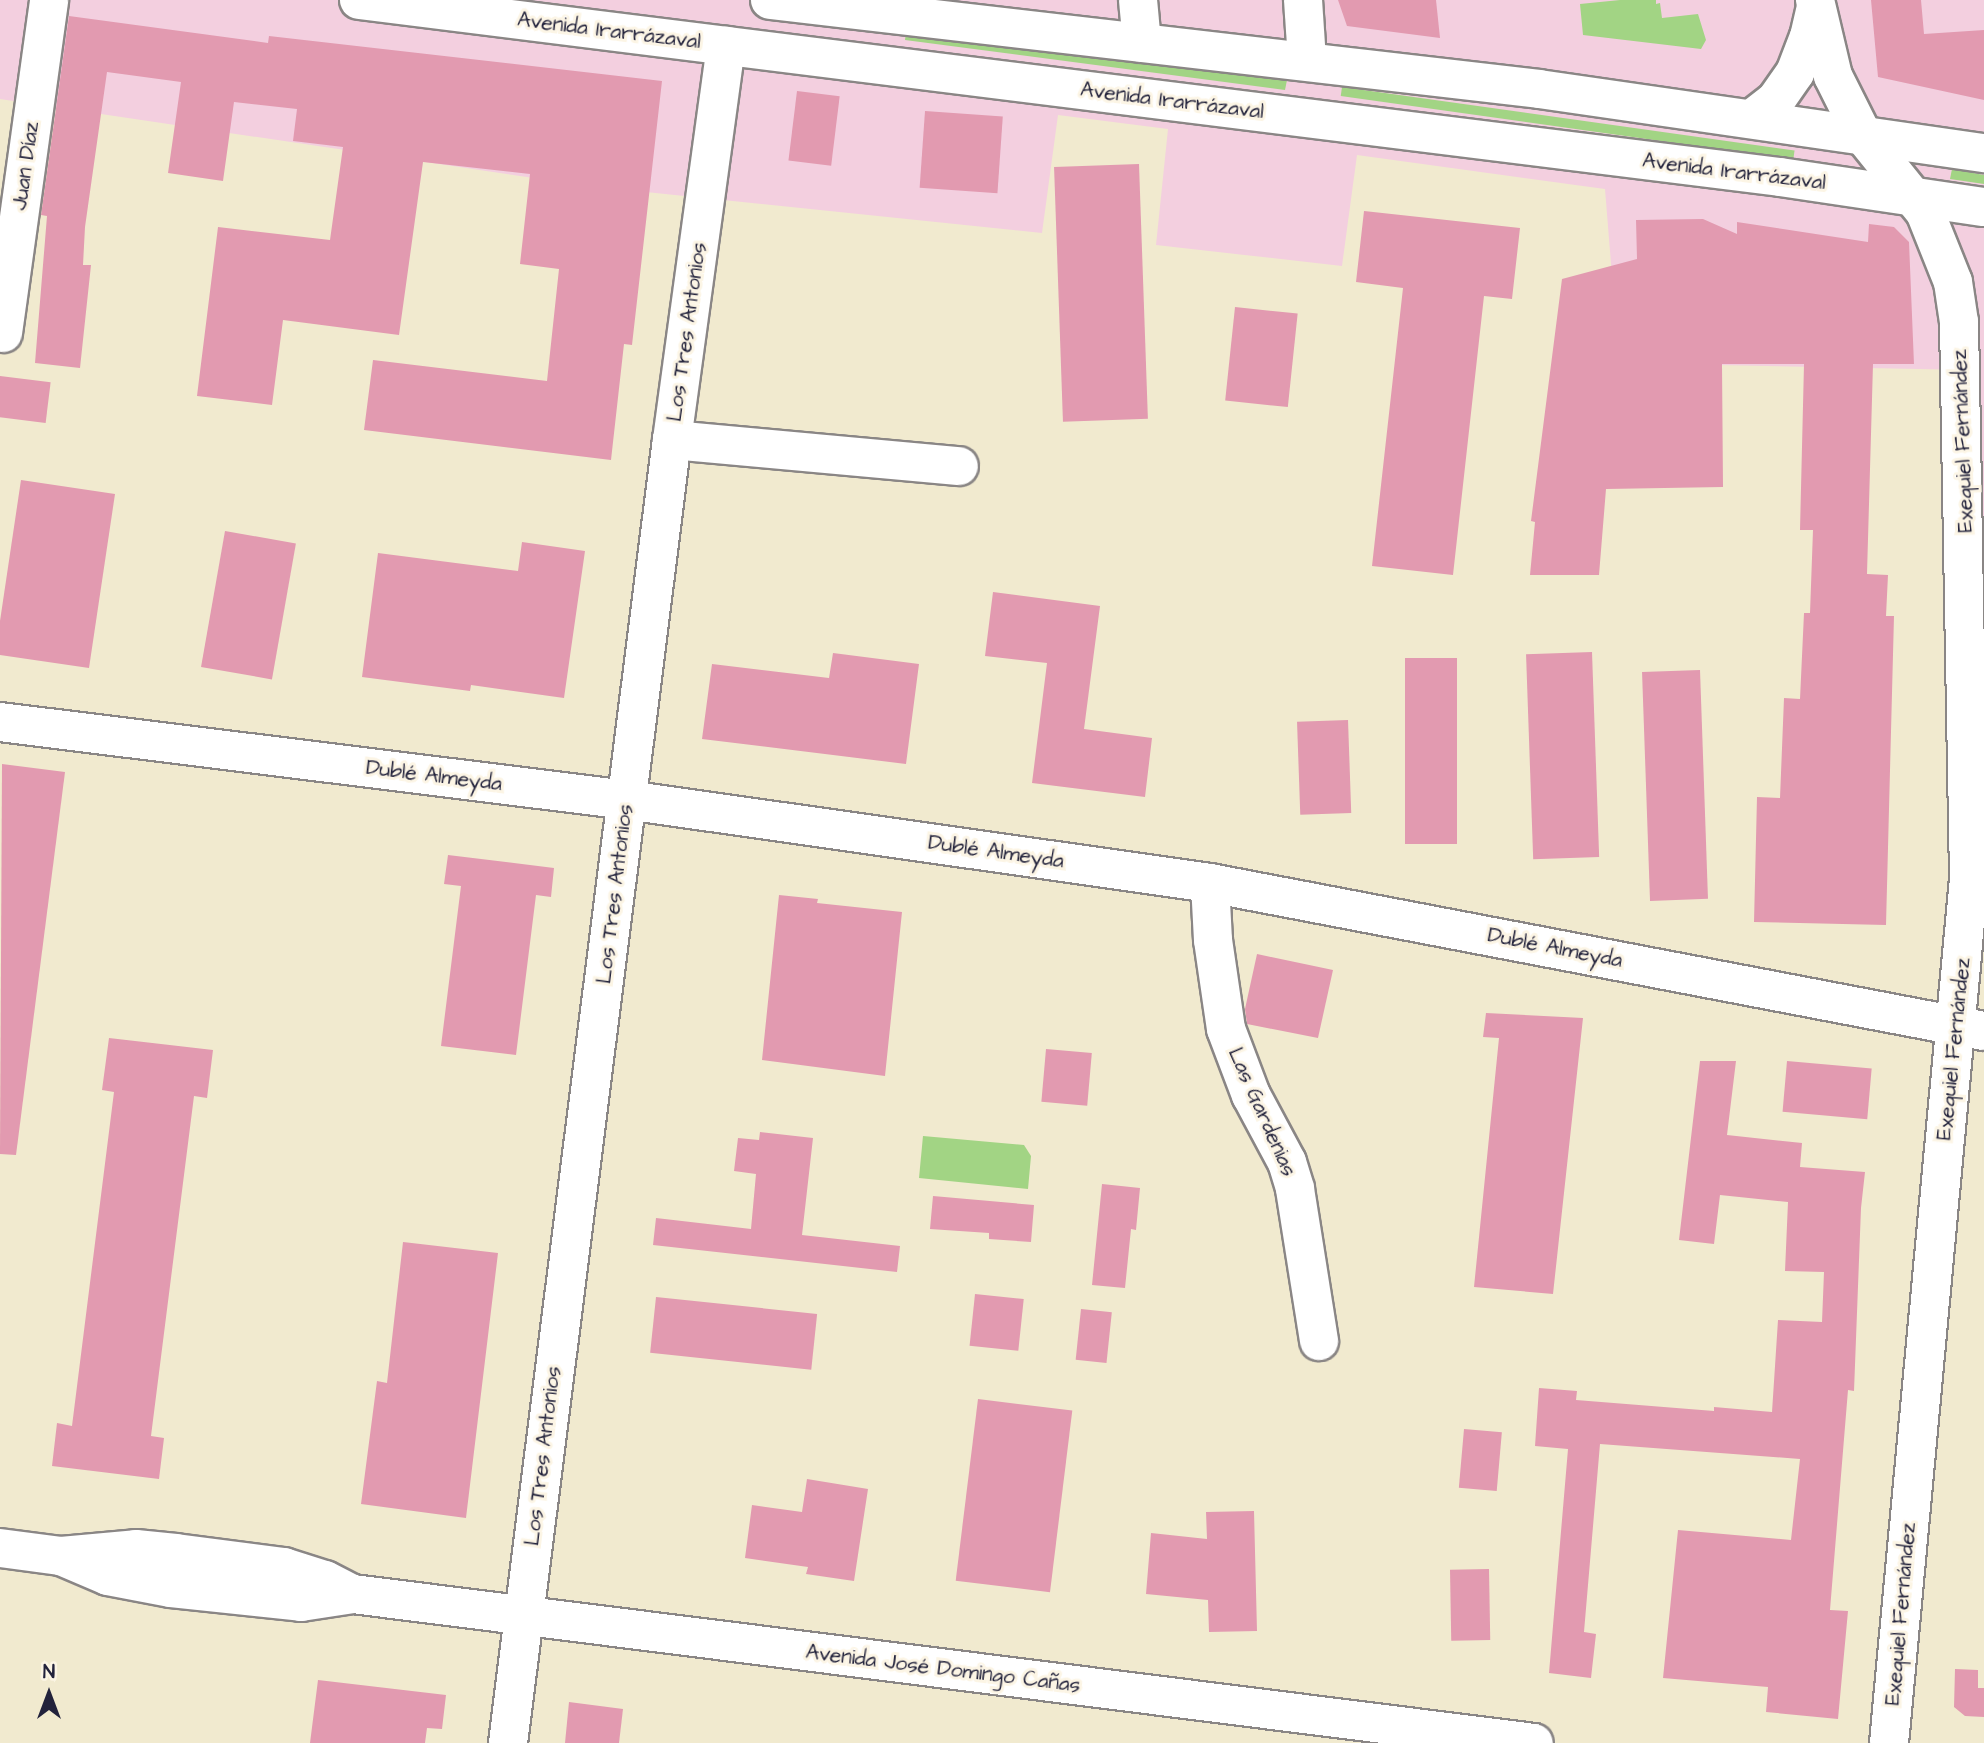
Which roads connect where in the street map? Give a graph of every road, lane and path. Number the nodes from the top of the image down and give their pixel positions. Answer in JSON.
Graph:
{"nodes":[{"id":1,"x":49,"y":0,"type":"edge"},
{"id":2,"x":359,"y":0,"type":"edge"},
{"id":3,"x":770,"y":0,"type":"edge"},
{"id":4,"x":1138,"y":0,"type":"edge"},
{"id":5,"x":1303,"y":0,"type":"edge"},
{"id":6,"x":1815,"y":4,"type":"edge"},
{"id":7,"x":852,"y":5,"type":"edge"},
{"id":8,"x":1142,"y":43,"type":"junction"},
{"id":9,"x":726,"y":46,"type":"junction"},
{"id":10,"x":796,"y":53,"type":"junction"},
{"id":11,"x":1307,"y":61,"type":"junction"},
{"id":12,"x":1753,"y":118,"type":"junction"},
{"id":13,"x":1862,"y":134,"type":"junction"},
{"id":14,"x":1984,"y":153,"type":"edge"},
{"id":15,"x":1912,"y":196,"type":"junction"},
{"id":16,"x":1984,"y":207,"type":"edge"},
{"id":17,"x":3,"y":333,"type":"dead end"},
{"id":18,"x":672,"y":440,"type":"junction"},
{"id":19,"x":959,"y":466,"type":"dead end"},
{"id":20,"x":0,"y":722,"type":"edge"},
{"id":21,"x":627,"y":800,"type":"junction"},
{"id":22,"x":1210,"y":883,"type":"junction"},
{"id":23,"x":1970,"y":1028,"type":"edge"},
{"id":24,"x":1319,"y":1341,"type":"dead end"},
{"id":25,"x":0,"y":1548,"type":"edge"},
{"id":26,"x":523,"y":1616,"type":"junction"},
{"id":27,"x":508,"y":1743,"type":"edge"},
{"id":28,"x":1534,"y":1743,"type":"edge"},
{"id":29,"x":1889,"y":1743,"type":"edge"}],
"edges":[{"from":1,"to":17,"type":"street","name":"Juan Díaz"},
{"from":2,"to":9,"type":"street","name":"Avenida Irarrázaval"},
{"from":3,"to":7,"type":"street"},
{"from":4,"to":8,"type":"street"},
{"from":5,"to":11,"type":"street"},
{"from":6,"to":12,"type":"street"},
{"from":6,"to":13,"type":"street","name":"Exequiel Fernández"},
{"from":7,"to":8,"type":"street"},
{"from":7,"to":10,"type":"street"},
{"from":8,"to":11,"type":"street"},
{"from":9,"to":10,"type":"street","name":"Avenida Irarrázaval"},
{"from":9,"to":18,"type":"street","name":"Los Tres Antonios"},
{"from":10,"to":15,"type":"street","name":"Avenida Irarrázaval"},
{"from":11,"to":12,"type":"street"},
{"from":12,"to":13,"type":"street"},
{"from":13,"to":14,"type":"street"},
{"from":13,"to":15,"type":"street","name":"Exequiel Fernández"},
{"from":15,"to":16,"type":"street","name":"Avenida Irarrázaval"},
{"from":15,"to":23,"type":"street","name":"Exequiel Fernández"},
{"from":18,"to":19,"type":"street"},
{"from":18,"to":21,"type":"street","name":"Los Tres Antonios"},
{"from":20,"to":21,"type":"street","name":"Dublé Almeyda"},
{"from":21,"to":22,"type":"street","name":"Dublé Almeyda"},
{"from":21,"to":26,"type":"street","name":"Los Tres Antonios"},
{"from":22,"to":23,"type":"street","name":"Dublé Almeyda"},
{"from":22,"to":24,"type":"street","name":"Las Gardenias"},
{"from":23,"to":29,"type":"street","name":"Exequiel Fernández"},
{"from":25,"to":26,"type":"street","name":"Avenida José Domingo Cañas"},
{"from":26,"to":27,"type":"street","name":"Los Tres Antonios"},
{"from":26,"to":28,"type":"street","name":"Avenida José Domingo Cañas"}]}
